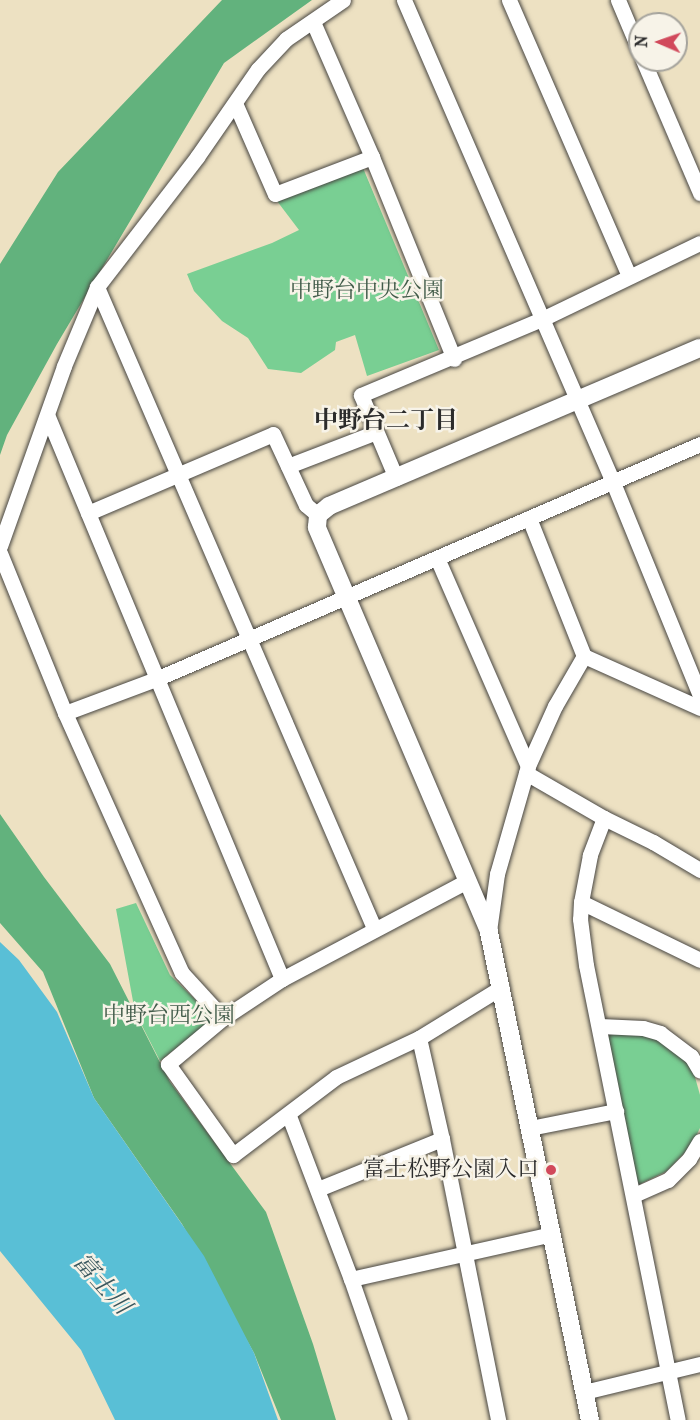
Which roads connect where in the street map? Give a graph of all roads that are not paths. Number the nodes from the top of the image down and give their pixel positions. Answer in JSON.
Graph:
{"nodes":[{"id":1,"x":343,"y":0,"type":"edge"},
{"id":2,"x":404,"y":0,"type":"edge"},
{"id":3,"x":509,"y":0,"type":"edge"},
{"id":4,"x":618,"y":0,"type":"edge"},
{"id":5,"x":313,"y":22,"type":"junction"},
{"id":6,"x":628,"y":24,"type":"edge"},
{"id":7,"x":648,"y":72,"type":"edge"},
{"id":8,"x":235,"y":103,"type":"junction"},
{"id":9,"x":372,"y":157,"type":"junction"},
{"id":10,"x":700,"y":193,"type":"edge"},
{"id":11,"x":700,"y":243,"type":"edge"},
{"id":12,"x":629,"y":276,"type":"junction"},
{"id":13,"x":98,"y":287,"type":"junction"},
{"id":14,"x":542,"y":319,"type":"junction"},
{"id":15,"x":700,"y":348,"type":"edge"},
{"id":16,"x":454,"y":359,"type":"junction"},
{"id":17,"x":578,"y":400,"type":"junction"},
{"id":18,"x":48,"y":417,"type":"junction"},
{"id":19,"x":376,"y":432,"type":"junction"},
{"id":20,"x":699,"y":446,"type":"edge"},
{"id":21,"x":288,"y":466,"type":"junction"},
{"id":22,"x":179,"y":473,"type":"junction"},
{"id":23,"x":396,"y":478,"type":"junction"},
{"id":24,"x":612,"y":480,"type":"junction"},
{"id":25,"x":88,"y":513,"type":"junction"},
{"id":26,"x":318,"y":515,"type":"junction"},
{"id":27,"x":529,"y":518,"type":"junction"},
{"id":28,"x":0,"y":546,"type":"edge"},
{"id":29,"x":0,"y":553,"type":"edge"},
{"id":30,"x":437,"y":558,"type":"junction"},
{"id":31,"x":345,"y":597,"type":"junction"},
{"id":32,"x":248,"y":639,"type":"junction"},
{"id":33,"x":584,"y":656,"type":"junction"},
{"id":34,"x":156,"y":679,"type":"junction"},
{"id":35,"x":700,"y":696,"type":"edge"},
{"id":36,"x":700,"y":708,"type":"edge"},
{"id":37,"x":64,"y":713,"type":"junction"},
{"id":38,"x":527,"y":770,"type":"junction"},
{"id":39,"x":604,"y":818,"type":"junction"},
{"id":40,"x":700,"y":870,"type":"edge"},
{"id":41,"x":467,"y":881,"type":"junction"},
{"id":42,"x":581,"y":902,"type":"junction"},
{"id":43,"x":374,"y":928,"type":"junction"},
{"id":44,"x":489,"y":931,"type":"junction"},
{"id":45,"x":700,"y":960,"type":"edge"},
{"id":46,"x":282,"y":979,"type":"junction"},
{"id":47,"x":502,"y":987,"type":"junction"},
{"id":48,"x":223,"y":1018,"type":"junction"},
{"id":49,"x":600,"y":1026,"type":"junction"},
{"id":50,"x":419,"y":1038,"type":"junction"},
{"id":51,"x":700,"y":1071,"type":"edge"},
{"id":52,"x":616,"y":1111,"type":"junction"},
{"id":53,"x":289,"y":1116,"type":"junction"},
{"id":54,"x":530,"y":1128,"type":"junction"},
{"id":55,"x":442,"y":1139,"type":"junction"},
{"id":56,"x":700,"y":1141,"type":"edge"},
{"id":57,"x":318,"y":1189,"type":"junction"},
{"id":58,"x":634,"y":1195,"type":"junction"},
{"id":59,"x":552,"y":1234,"type":"junction"},
{"id":60,"x":464,"y":1252,"type":"junction"},
{"id":61,"x":351,"y":1279,"type":"junction"},
{"id":62,"x":700,"y":1364,"type":"edge"},
{"id":63,"x":668,"y":1371,"type":"junction"},
{"id":64,"x":584,"y":1392,"type":"junction"},
{"id":65,"x":400,"y":1420,"type":"edge"},
{"id":66,"x":498,"y":1420,"type":"edge"},
{"id":67,"x":590,"y":1420,"type":"edge"},
{"id":68,"x":678,"y":1420,"type":"edge"}],
"edges":[{"from":1,"to":5,"type":"street"},
{"from":2,"to":14,"type":"street"},
{"from":3,"to":12,"type":"street"},
{"from":4,"to":6,"type":"street"},
{"from":5,"to":8,"type":"street"},
{"from":5,"to":9,"type":"street"},
{"from":7,"to":10,"type":"street"},
{"from":8,"to":9,"type":"street"},
{"from":8,"to":13,"type":"street"},
{"from":9,"to":16,"type":"street"},
{"from":11,"to":12,"type":"street"},
{"from":12,"to":14,"type":"street"},
{"from":13,"to":18,"type":"street"},
{"from":13,"to":22,"type":"street"},
{"from":14,"to":16,"type":"street"},
{"from":14,"to":17,"type":"street"},
{"from":15,"to":17,"type":"street"},
{"from":16,"to":19,"type":"street"},
{"from":17,"to":23,"type":"street"},
{"from":17,"to":24,"type":"street"},
{"from":18,"to":25,"type":"street"},
{"from":18,"to":28,"type":"street"},
{"from":19,"to":21,"type":"street"},
{"from":19,"to":23,"type":"street"},
{"from":20,"to":24,"type":"street"},
{"from":21,"to":22,"type":"street"},
{"from":21,"to":26,"type":"street"},
{"from":22,"to":25,"type":"street"},
{"from":22,"to":32,"type":"street"},
{"from":23,"to":26,"type":"street"},
{"from":24,"to":27,"type":"street"},
{"from":24,"to":35,"type":"street"},
{"from":25,"to":34,"type":"street"},
{"from":26,"to":31,"type":"street"},
{"from":27,"to":30,"type":"street"},
{"from":27,"to":33,"type":"street"},
{"from":29,"to":37,"type":"street"},
{"from":30,"to":31,"type":"street"},
{"from":30,"to":38,"type":"street"},
{"from":31,"to":32,"type":"street"},
{"from":31,"to":41,"type":"street"},
{"from":32,"to":34,"type":"street"},
{"from":32,"to":43,"type":"street"},
{"from":33,"to":36,"type":"street"},
{"from":33,"to":38,"type":"street"},
{"from":34,"to":37,"type":"street"},
{"from":34,"to":46,"type":"street"},
{"from":37,"to":48,"type":"street"},
{"from":38,"to":39,"type":"street"},
{"from":38,"to":44,"type":"street"},
{"from":39,"to":40,"type":"street"},
{"from":39,"to":42,"type":"street"},
{"from":41,"to":43,"type":"street"},
{"from":41,"to":44,"type":"street"},
{"from":42,"to":45,"type":"street"},
{"from":42,"to":49,"type":"street"},
{"from":43,"to":46,"type":"street"},
{"from":44,"to":47,"type":"street"},
{"from":46,"to":48,"type":"street"},
{"from":47,"to":50,"type":"street"},
{"from":47,"to":54,"type":"street"},
{"from":48,"to":53,"type":"street"},
{"from":49,"to":51,"type":"street"},
{"from":49,"to":52,"type":"street"},
{"from":50,"to":53,"type":"street"},
{"from":50,"to":55,"type":"street"},
{"from":52,"to":54,"type":"street"},
{"from":52,"to":58,"type":"street"},
{"from":53,"to":57,"type":"street"},
{"from":54,"to":59,"type":"street"},
{"from":55,"to":57,"type":"street"},
{"from":55,"to":60,"type":"street"},
{"from":56,"to":58,"type":"street"},
{"from":57,"to":61,"type":"street"},
{"from":58,"to":63,"type":"street"},
{"from":59,"to":60,"type":"street"},
{"from":59,"to":64,"type":"street"},
{"from":60,"to":61,"type":"street"},
{"from":60,"to":66,"type":"street"},
{"from":61,"to":65,"type":"street"},
{"from":62,"to":63,"type":"street"},
{"from":63,"to":64,"type":"street"},
{"from":63,"to":68,"type":"street"},
{"from":64,"to":67,"type":"street"}]}
